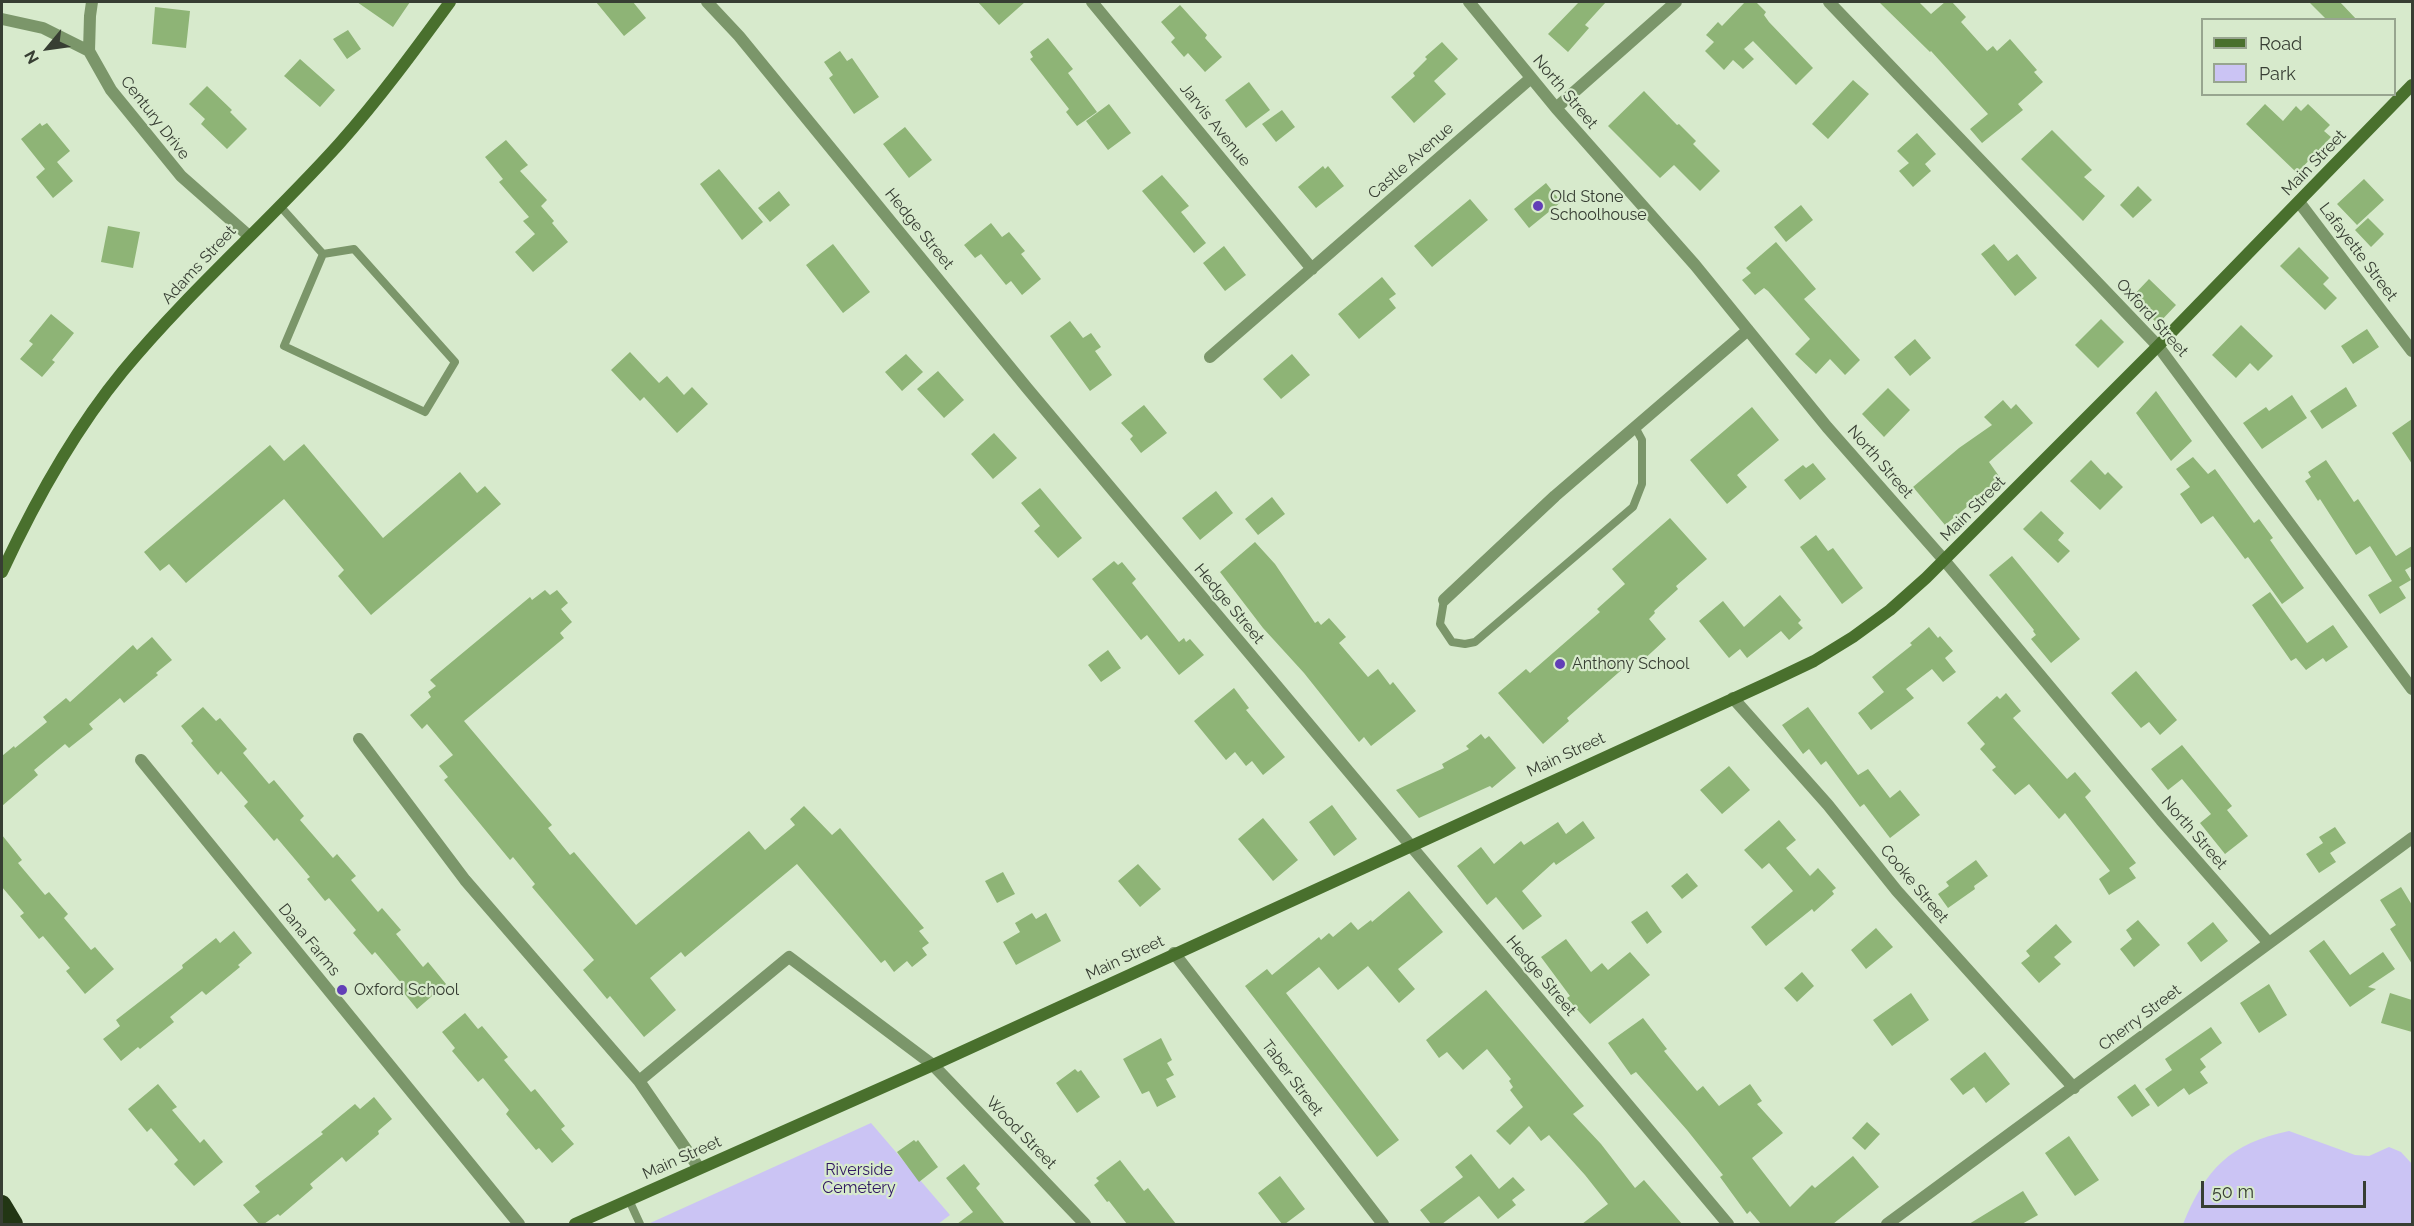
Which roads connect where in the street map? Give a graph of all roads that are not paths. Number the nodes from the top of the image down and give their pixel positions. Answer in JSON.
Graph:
{"nodes":[{"id":1,"x":92,"y":2,"type":"edge"},
{"id":2,"x":450,"y":2,"type":"edge"},
{"id":3,"x":707,"y":2,"type":"edge"},
{"id":4,"x":1092,"y":2,"type":"edge"},
{"id":5,"x":1469,"y":2,"type":"edge"},
{"id":6,"x":1676,"y":2,"type":"edge"},
{"id":7,"x":1829,"y":2,"type":"edge"},
{"id":8,"x":2,"y":19,"type":"edge"},
{"id":9,"x":89,"y":51,"type":"junction"},
{"id":10,"x":1532,"y":78,"type":"junction"},
{"id":11,"x":2412,"y":85,"type":"edge"},
{"id":12,"x":1556,"y":108,"type":"junction"},
{"id":13,"x":2299,"y":202,"type":"junction"},
{"id":14,"x":279,"y":205,"type":"junction"},
{"id":15,"x":249,"y":236,"type":"junction"},
{"id":16,"x":323,"y":254,"type":"junction"},
{"id":17,"x":1312,"y":269,"type":"junction"},
{"id":18,"x":1749,"y":330,"type":"junction"},
{"id":19,"x":2158,"y":346,"type":"junction"},
{"id":20,"x":2412,"y":351,"type":"edge"},
{"id":21,"x":1210,"y":357,"type":"dead end"},
{"id":22,"x":1635,"y":428,"type":"junction"},
{"id":23,"x":1944,"y":560,"type":"junction"},
{"id":24,"x":2,"y":572,"type":"edge"},
{"id":25,"x":1444,"y":600,"type":"joint"},
{"id":26,"x":2412,"y":689,"type":"edge"},
{"id":27,"x":1733,"y":698,"type":"junction"},
{"id":28,"x":359,"y":739,"type":"dead end"},
{"id":29,"x":141,"y":760,"type":"dead end"},
{"id":30,"x":2412,"y":838,"type":"edge"},
{"id":31,"x":1408,"y":845,"type":"junction"},
{"id":32,"x":2268,"y":942,"type":"junction"},
{"id":33,"x":1174,"y":953,"type":"junction"},
{"id":34,"x":933,"y":1065,"type":"junction"},
{"id":35,"x":639,"y":1081,"type":"junction"},
{"id":36,"x":2074,"y":1089,"type":"junction"},
{"id":37,"x":699,"y":1168,"type":"junction"},
{"id":38,"x":629,"y":1200,"type":"junction"},
{"id":39,"x":2,"y":1204,"type":"edge"},
{"id":40,"x":14,"y":1224,"type":"edge"},
{"id":41,"x":519,"y":1224,"type":"edge"},
{"id":42,"x":575,"y":1224,"type":"edge"},
{"id":43,"x":640,"y":1224,"type":"edge"},
{"id":44,"x":1085,"y":1224,"type":"edge"},
{"id":45,"x":1383,"y":1224,"type":"edge"},
{"id":46,"x":1728,"y":1224,"type":"edge"},
{"id":47,"x":1887,"y":1224,"type":"edge"}],
"edges":[{"from":1,"to":9,"type":"street"},
{"from":2,"to":14,"type":"main road","name":"Adams Street"},
{"from":3,"to":31,"type":"street","name":"Hedge Street"},
{"from":4,"to":17,"type":"street","name":"Jarvis Avenue"},
{"from":5,"to":10,"type":"street","name":"North Street"},
{"from":6,"to":12,"type":"street"},
{"from":7,"to":19,"type":"street","name":"Oxford Street"},
{"from":8,"to":9,"type":"street"},
{"from":9,"to":15,"type":"street","name":"Century Drive"},
{"from":10,"to":12,"type":"street","name":"North Street"},
{"from":10,"to":17,"type":"street","name":"Castle Avenue"},
{"from":11,"to":13,"type":"main road","name":"Main Street"},
{"from":12,"to":18,"type":"street","name":"North Street"},
{"from":13,"to":19,"type":"main road","name":"Main Street"},
{"from":13,"to":20,"type":"street","name":"Lafayette Street"},
{"from":14,"to":15,"type":"main road","name":"Adams Street"},
{"from":14,"to":16,"type":"lane"},
{"from":15,"to":24,"type":"main road","name":"Adams Street"},
{"from":16,"to":16,"type":"lane"},
{"from":17,"to":21,"type":"street","name":"Castle Avenue"},
{"from":18,"to":22,"type":"street"},
{"from":18,"to":23,"type":"street","name":"North Street"},
{"from":19,"to":23,"type":"main road","name":"Main Street"},
{"from":19,"to":26,"type":"street","name":"Oxford Street"},
{"from":22,"to":25,"type":"street"},
{"from":22,"to":25,"type":"lane"},
{"from":23,"to":27,"type":"main road","name":"Main Street"},
{"from":23,"to":32,"type":"street","name":"North Street"},
{"from":27,"to":31,"type":"main road","name":"Main Street"},
{"from":27,"to":36,"type":"street","name":"Cooke Street"},
{"from":28,"to":35,"type":"street"},
{"from":29,"to":41,"type":"street","name":"Dana Farms"},
{"from":30,"to":32,"type":"street","name":"Cherry Street"},
{"from":31,"to":33,"type":"main road","name":"Main Street"},
{"from":31,"to":46,"type":"street","name":"Hedge Street"},
{"from":32,"to":36,"type":"street","name":"Cherry Street"},
{"from":33,"to":34,"type":"main road","name":"Main Street"},
{"from":33,"to":45,"type":"street","name":"Taber Street"},
{"from":34,"to":35,"type":"street","name":"Wood Street"},
{"from":34,"to":37,"type":"main road","name":"Main Street"},
{"from":34,"to":44,"type":"street","name":"Wood Street"},
{"from":35,"to":37,"type":"street"},
{"from":36,"to":47,"type":"street","name":"Cherry Street"},
{"from":37,"to":38,"type":"main road","name":"Main Street"},
{"from":38,"to":42,"type":"main road","name":"Main Street"},
{"from":38,"to":43,"type":"lane"},
{"from":39,"to":40,"type":"highway"}]}
